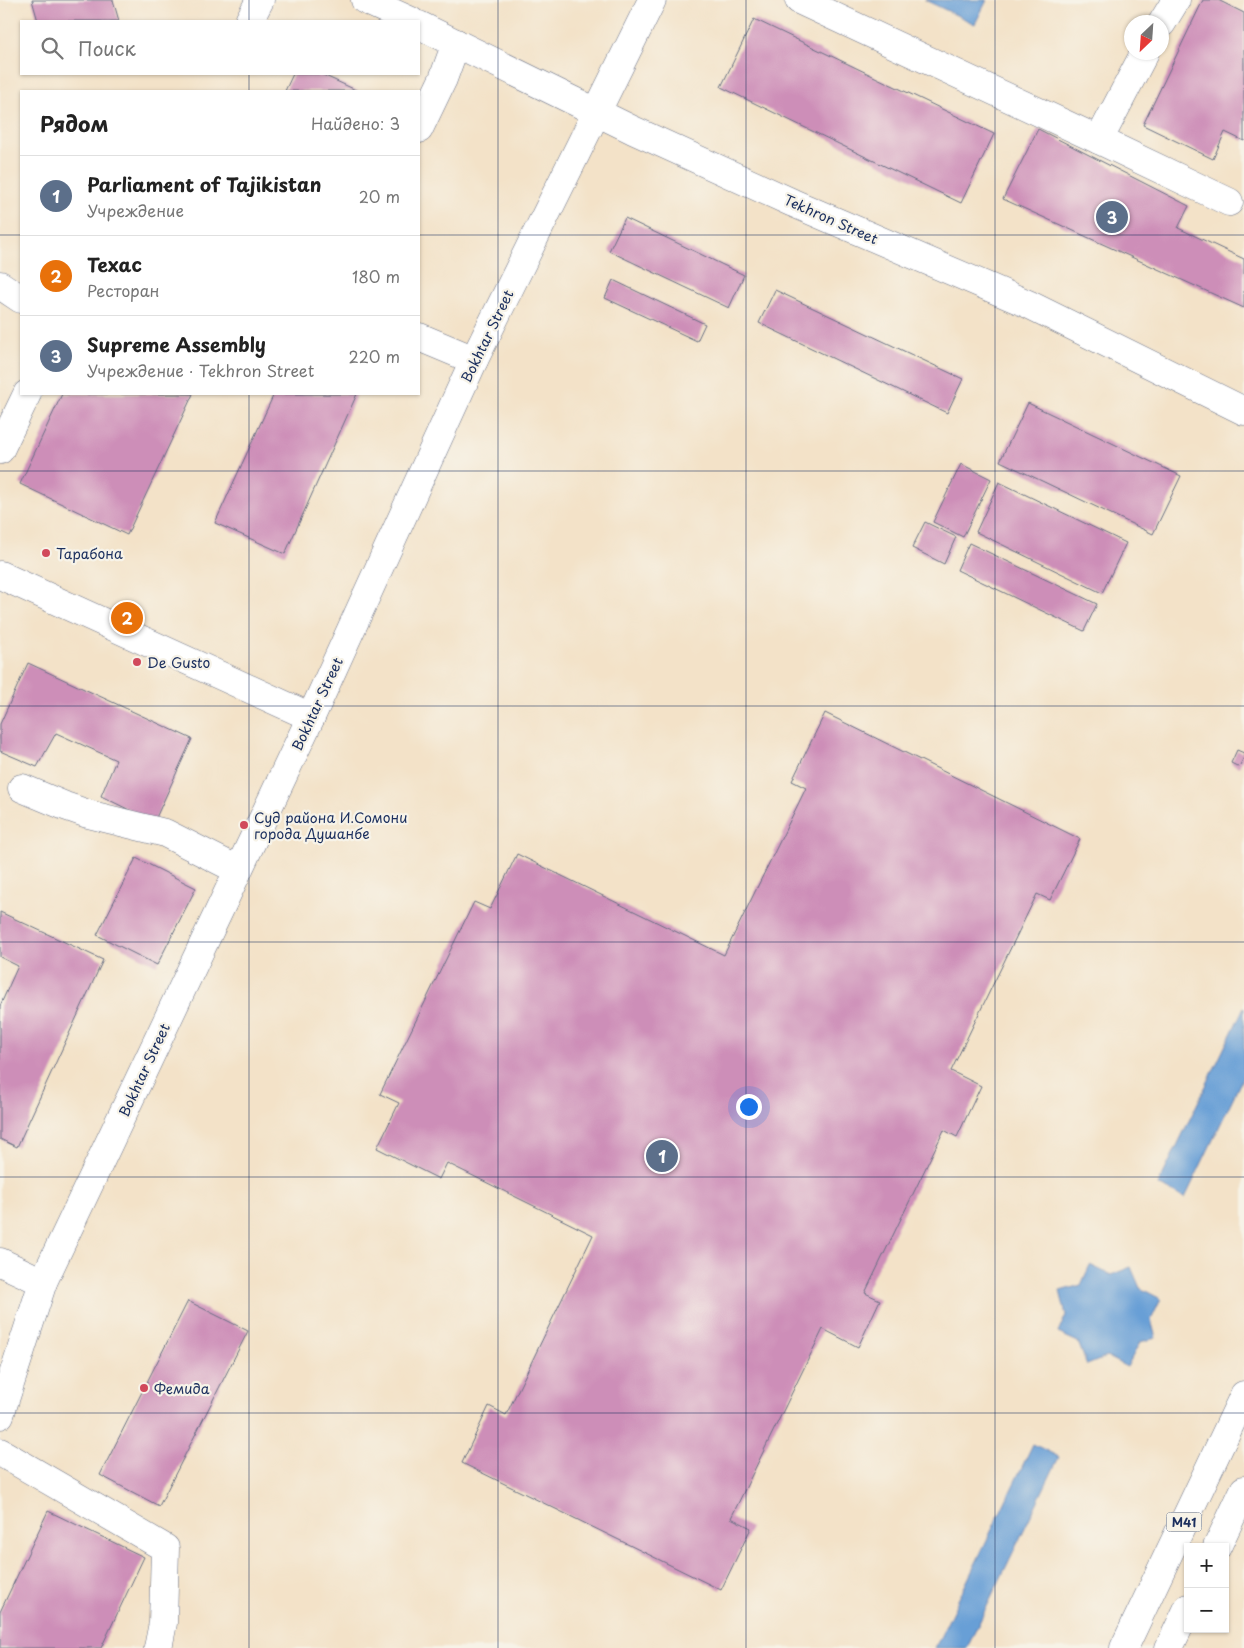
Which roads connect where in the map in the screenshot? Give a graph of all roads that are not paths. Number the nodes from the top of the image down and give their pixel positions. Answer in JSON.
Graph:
{"nodes":[{"id":1,"x":260,"y":0,"type":"edge"},
{"id":2,"x":365,"y":0,"type":"edge"},
{"id":3,"x":652,"y":0,"type":"edge"},
{"id":4,"x":798,"y":0,"type":"edge"},
{"id":5,"x":1176,"y":0,"type":"edge"},
{"id":6,"x":1167,"y":15,"type":"edge"},
{"id":7,"x":250,"y":20,"type":"edge"},
{"id":8,"x":409,"y":20,"type":"edge"},
{"id":9,"x":420,"y":25,"type":"edge"},
{"id":10,"x":456,"y":43,"type":"junction"},
{"id":11,"x":1141,"y":60,"type":"edge"},
{"id":12,"x":597,"y":113,"type":"junction"},
{"id":13,"x":420,"y":127,"type":"edge"},
{"id":14,"x":1099,"y":140,"type":"junction"},
{"id":15,"x":1229,"y":202,"type":"dead end"},
{"id":16,"x":0,"y":285,"type":"edge"},
{"id":17,"x":20,"y":298,"type":"edge"},
{"id":18,"x":420,"y":337,"type":"edge"},
{"id":19,"x":474,"y":360,"type":"junction"},
{"id":20,"x":26,"y":395,"type":"edge"},
{"id":21,"x":1244,"y":411,"type":"edge"},
{"id":22,"x":0,"y":450,"type":"edge"},
{"id":23,"x":0,"y":575,"type":"edge"},
{"id":24,"x":311,"y":717,"type":"junction"},
{"id":25,"x":22,"y":788,"type":"dead end"},
{"id":26,"x":238,"y":870,"type":"junction"},
{"id":27,"x":0,"y":1262,"type":"edge"},
{"id":28,"x":43,"y":1282,"type":"junction"},
{"id":29,"x":1244,"y":1395,"type":"edge"},
{"id":30,"x":0,"y":1416,"type":"edge"},
{"id":31,"x":0,"y":1452,"type":"edge"},
{"id":32,"x":1244,"y":1490,"type":"edge"},
{"id":33,"x":1219,"y":1543,"type":"edge"},
{"id":34,"x":1184,"y":1616,"type":"edge"},
{"id":35,"x":158,"y":1648,"type":"edge"},
{"id":36,"x":1124,"y":1648,"type":"edge"},
{"id":37,"x":1169,"y":1648,"type":"edge"}],
"edges":[{"from":1,"to":7,"type":"main road"},
{"from":2,"to":8,"type":"main road"},
{"from":3,"to":12,"type":"main road","name":"Bokhtar Street"},
{"from":4,"to":14,"type":"main road"},
{"from":5,"to":6,"type":"main road"},
{"from":9,"to":10,"type":"main road","name":"Tekhron Street"},
{"from":10,"to":12,"type":"main road","name":"Tekhron Street"},
{"from":10,"to":13,"type":"main road"},
{"from":11,"to":14,"type":"main road"},
{"from":12,"to":19,"type":"main road","name":"Bokhtar Street"},
{"from":12,"to":21,"type":"main road","name":"Tekhron Street"},
{"from":14,"to":15,"type":"main road"},
{"from":16,"to":17,"type":"main road"},
{"from":18,"to":19,"type":"main road"},
{"from":19,"to":24,"type":"main road","name":"Bokhtar Street"},
{"from":20,"to":22,"type":"main road"},
{"from":23,"to":24,"type":"main road"},
{"from":24,"to":26,"type":"main road","name":"Bokhtar Street"},
{"from":25,"to":26,"type":"main road"},
{"from":26,"to":28,"type":"main road","name":"Bokhtar Street"},
{"from":27,"to":28,"type":"main road"},
{"from":28,"to":30,"type":"main road","name":"Bokhtar Street"},
{"from":29,"to":36,"type":"main road","number":"M41"},
{"from":31,"to":35,"type":"main road"},
{"from":32,"to":33,"type":"main road","number":"M41"},
{"from":34,"to":37,"type":"main road"}]}
